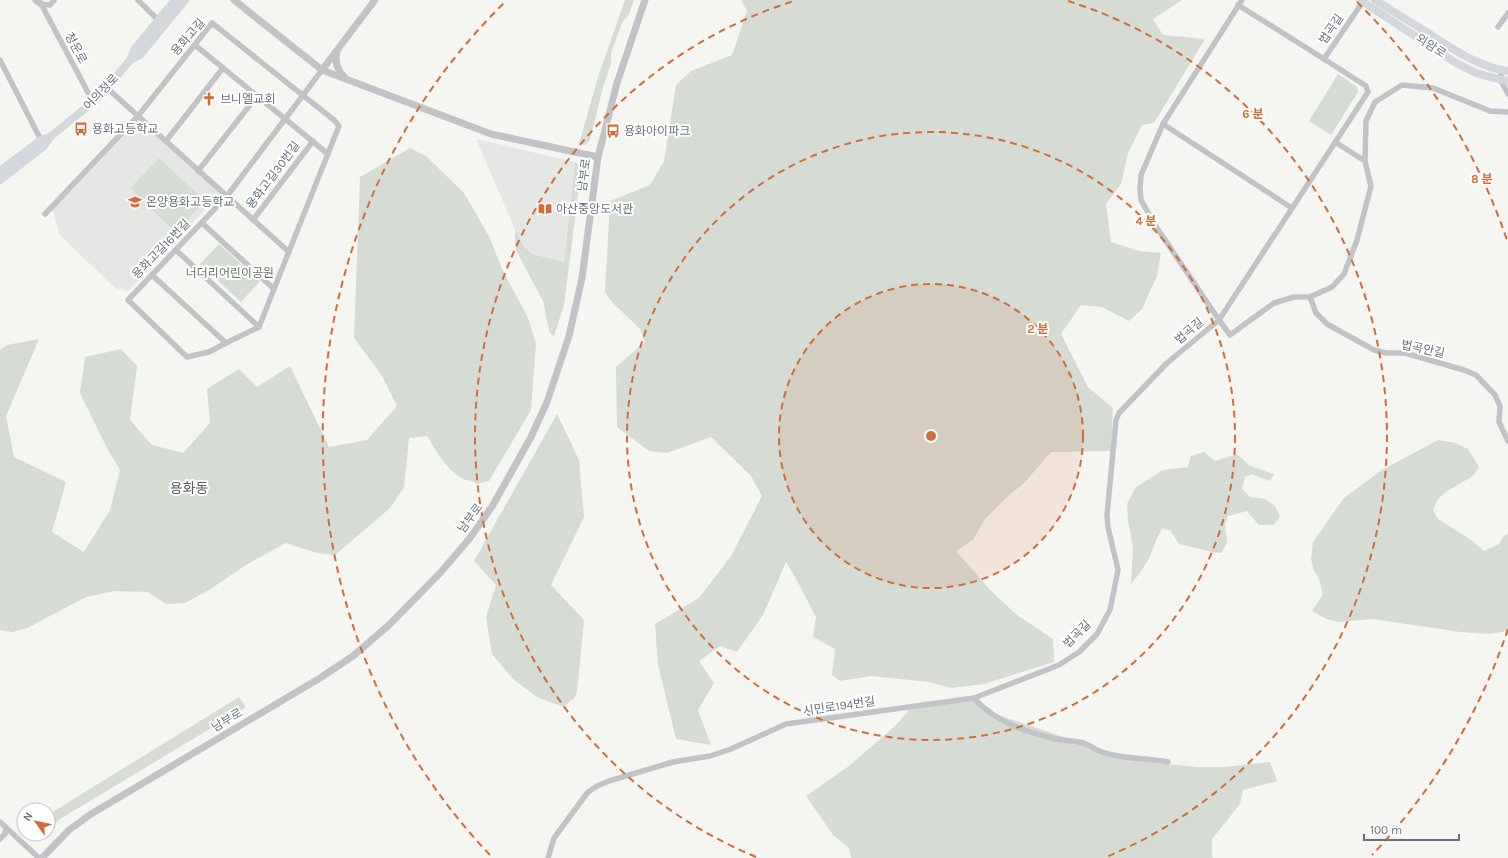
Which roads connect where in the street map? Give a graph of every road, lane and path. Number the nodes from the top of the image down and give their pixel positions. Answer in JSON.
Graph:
{"nodes":[{"id":1,"x":34,"y":0,"type":"edge"},
{"id":2,"x":54,"y":0,"type":"edge"},
{"id":3,"x":138,"y":0,"type":"edge"},
{"id":4,"x":175,"y":0,"type":"edge"},
{"id":5,"x":185,"y":0,"type":"edge"},
{"id":6,"x":234,"y":0,"type":"edge"},
{"id":7,"x":375,"y":0,"type":"edge"},
{"id":8,"x":645,"y":0,"type":"edge"},
{"id":9,"x":1375,"y":0,"type":"edge"},
{"id":10,"x":1362,"y":1,"type":"edge"},
{"id":11,"x":40,"y":2,"type":"edge"},
{"id":12,"x":1240,"y":3,"type":"edge"},
{"id":13,"x":1508,"y":13,"type":"edge"},
{"id":14,"x":158,"y":20,"type":"junction"},
{"id":15,"x":1498,"y":27,"type":"dead end"},
{"id":16,"x":195,"y":45,"type":"junction"},
{"id":17,"x":338,"y":49,"type":"junction"},
{"id":18,"x":131,"y":59,"type":"junction"},
{"id":19,"x":1324,"y":59,"type":"junction"},
{"id":20,"x":0,"y":60,"type":"edge"},
{"id":21,"x":223,"y":68,"type":"junction"},
{"id":22,"x":322,"y":70,"type":"junction"},
{"id":23,"x":1505,"y":71,"type":"edge"},
{"id":24,"x":346,"y":79,"type":"junction"},
{"id":25,"x":1504,"y":80,"type":"edge"},
{"id":26,"x":107,"y":88,"type":"junction"},
{"id":27,"x":1508,"y":94,"type":"edge"},
{"id":28,"x":303,"y":95,"type":"junction"},
{"id":29,"x":257,"y":96,"type":"junction"},
{"id":30,"x":93,"y":102,"type":"junction"},
{"id":31,"x":1508,"y":112,"type":"edge"},
{"id":32,"x":138,"y":116,"type":"junction"},
{"id":33,"x":285,"y":119,"type":"junction"},
{"id":34,"x":1163,"y":124,"type":"junction"},
{"id":35,"x":50,"y":137,"type":"junction"},
{"id":36,"x":41,"y":140,"type":"junction"},
{"id":37,"x":166,"y":141,"type":"junction"},
{"id":38,"x":313,"y":141,"type":"junction"},
{"id":39,"x":1335,"y":142,"type":"junction"},
{"id":40,"x":328,"y":154,"type":"junction"},
{"id":41,"x":598,"y":157,"type":"junction"},
{"id":42,"x":1365,"y":161,"type":"junction"},
{"id":43,"x":0,"y":171,"type":"edge"},
{"id":44,"x":198,"y":171,"type":"junction"},
{"id":45,"x":0,"y":180,"type":"edge"},
{"id":46,"x":227,"y":196,"type":"junction"},
{"id":47,"x":1292,"y":208,"type":"junction"},
{"id":48,"x":45,"y":214,"type":"dead end"},
{"id":49,"x":253,"y":220,"type":"junction"},
{"id":50,"x":202,"y":223,"type":"junction"},
{"id":51,"x":176,"y":250,"type":"junction"},
{"id":52,"x":289,"y":252,"type":"junction"},
{"id":53,"x":152,"y":275,"type":"junction"},
{"id":54,"x":274,"y":289,"type":"junction"},
{"id":55,"x":1310,"y":297,"type":"junction"},
{"id":56,"x":1219,"y":320,"type":"junction"},
{"id":57,"x":258,"y":327,"type":"junction"},
{"id":58,"x":226,"y":343,"type":"junction"},
{"id":59,"x":1508,"y":441,"type":"edge"},
{"id":60,"x":974,"y":698,"type":"junction"},
{"id":61,"x":1168,"y":762,"type":"dead end"},
{"id":62,"x":0,"y":822,"type":"edge"},
{"id":63,"x":6,"y":828,"type":"junction"},
{"id":64,"x":0,"y":839,"type":"edge"},
{"id":65,"x":40,"y":858,"type":"edge"},
{"id":66,"x":548,"y":858,"type":"edge"}],
"edges":[{"from":1,"to":11,"type":"street","name":"청운로"},
{"from":2,"to":11,"type":"street"},
{"from":3,"to":14,"type":"street"},
{"from":4,"to":14,"type":"main road","name":"어의정로"},
{"from":5,"to":18,"type":"main road","name":"어의정로"},
{"from":6,"to":22,"type":"street"},
{"from":7,"to":17,"type":"street"},
{"from":8,"to":41,"type":"street","name":"남부로"},
{"from":9,"to":23,"type":"main road","name":"외암로"},
{"from":10,"to":19,"type":"street","name":"법곡길"},
{"from":10,"to":25,"type":"main road","name":"외암로"},
{"from":11,"to":30,"type":"street","name":"청운로"},
{"from":12,"to":19,"type":"street"},
{"from":12,"to":34,"type":"street"},
{"from":13,"to":15,"type":"street"},
{"from":14,"to":18,"type":"main road","name":"어의정로"},
{"from":16,"to":21,"type":"street"},
{"from":16,"to":28,"type":"street","name":"용화고길"},
{"from":16,"to":32,"type":"street","name":"용화고길"},
{"from":17,"to":22,"type":"street"},
{"from":17,"to":24,"type":"street"},
{"from":18,"to":26,"type":"main road","name":"어의정로"},
{"from":19,"to":39,"type":"street","name":"법곡길"},
{"from":20,"to":36,"type":"street"},
{"from":21,"to":29,"type":"street"},
{"from":21,"to":37,"type":"street"},
{"from":22,"to":24,"type":"street"},
{"from":22,"to":28,"type":"street"},
{"from":23,"to":25,"type":"street"},
{"from":24,"to":41,"type":"street"},
{"from":25,"to":27,"type":"street"},
{"from":26,"to":30,"type":"main road","name":"어의정로"},
{"from":26,"to":32,"type":"street"},
{"from":28,"to":33,"type":"street"},
{"from":28,"to":40,"type":"street"},
{"from":29,"to":33,"type":"street"},
{"from":29,"to":44,"type":"street"},
{"from":30,"to":35,"type":"main road","name":"어의정로"},
{"from":31,"to":42,"type":"street","name":"법곡길"},
{"from":32,"to":37,"type":"street"},
{"from":32,"to":48,"type":"street","name":"용화고길"},
{"from":33,"to":38,"type":"street"},
{"from":33,"to":46,"type":"street"},
{"from":34,"to":47,"type":"street"},
{"from":34,"to":56,"type":"street"},
{"from":35,"to":36,"type":"main road","name":"어의정로"},
{"from":35,"to":45,"type":"main road","name":"어의정로"},
{"from":36,"to":43,"type":"main road","name":"어의정로"},
{"from":37,"to":44,"type":"street"},
{"from":38,"to":40,"type":"street","name":"용화고길30번길"},
{"from":38,"to":49,"type":"street","name":"용화고길30번길"},
{"from":39,"to":42,"type":"street"},
{"from":39,"to":47,"type":"street"},
{"from":40,"to":52,"type":"street"},
{"from":41,"to":65,"type":"street","name":"남부로"},
{"from":42,"to":55,"type":"street","name":"법곡길"},
{"from":44,"to":46,"type":"street"},
{"from":46,"to":49,"type":"street","name":"용화고길30번길"},
{"from":46,"to":50,"type":"street","name":"용화고길16번길"},
{"from":47,"to":56,"type":"street"},
{"from":49,"to":52,"type":"street","name":"용화고길30번길"},
{"from":50,"to":51,"type":"street","name":"용화고길16번길"},
{"from":50,"to":54,"type":"street"},
{"from":51,"to":53,"type":"street","name":"용화고길16번길"},
{"from":51,"to":57,"type":"street"},
{"from":52,"to":54,"type":"street"},
{"from":53,"to":58,"type":"street"},
{"from":53,"to":58,"type":"street","name":"용화고길16번길"},
{"from":54,"to":57,"type":"street"},
{"from":55,"to":56,"type":"street","name":"법곡길"},
{"from":55,"to":59,"type":"street","name":"법곡안길"},
{"from":56,"to":60,"type":"street","name":"법곡길"},
{"from":57,"to":58,"type":"street"},
{"from":60,"to":61,"type":"street"},
{"from":60,"to":66,"type":"street","name":"시민로194번길"},
{"from":62,"to":63,"type":"street"},
{"from":63,"to":64,"type":"street"},
{"from":63,"to":65,"type":"street"}]}
